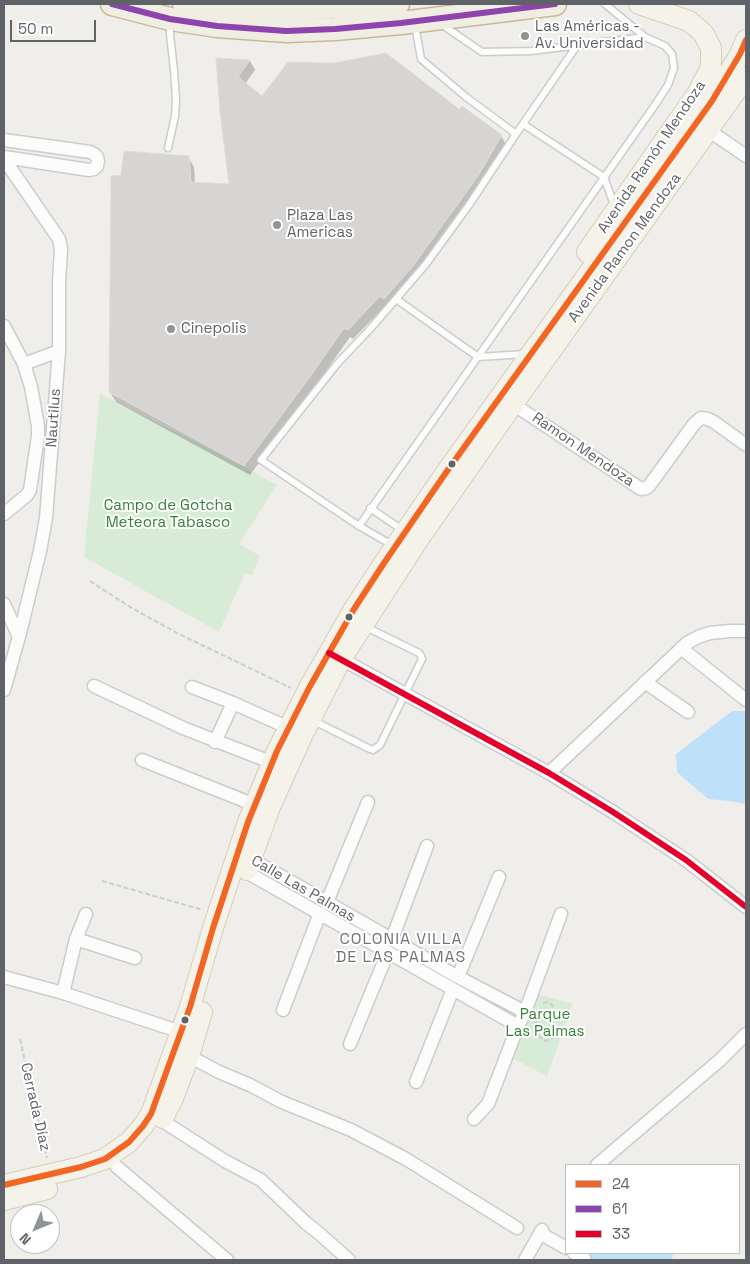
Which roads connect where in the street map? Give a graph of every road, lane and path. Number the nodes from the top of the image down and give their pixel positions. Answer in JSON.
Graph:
{"nodes":[{"id":1,"x":112,"y":4,"type":"edge"},
{"id":2,"x":398,"y":4,"type":"edge"},
{"id":3,"x":555,"y":4,"type":"edge"},
{"id":4,"x":605,"y":4,"type":"edge"},
{"id":5,"x":639,"y":4,"type":"edge"},
{"id":6,"x":177,"y":11,"type":"edge"},
{"id":7,"x":425,"y":21,"type":"junction"},
{"id":8,"x":645,"y":38,"type":"junction"},
{"id":9,"x":746,"y":40,"type":"edge"},
{"id":10,"x":578,"y":44,"type":"junction"},
{"id":11,"x":746,"y":77,"type":"edge"},
{"id":12,"x":522,"y":124,"type":"junction"},
{"id":13,"x":708,"y":130,"type":"junction"},
{"id":14,"x":516,"y":134,"type":"junction"},
{"id":15,"x":4,"y":140,"type":"edge"},
{"id":16,"x":168,"y":148,"type":"dead end"},
{"id":17,"x":746,"y":156,"type":"edge"},
{"id":18,"x":4,"y":158,"type":"edge"},
{"id":19,"x":604,"y":177,"type":"junction"},
{"id":20,"x":616,"y":210,"type":"junction"},
{"id":21,"x":396,"y":299,"type":"junction"},
{"id":22,"x":559,"y":315,"type":"junction"},
{"id":23,"x":4,"y":326,"type":"edge"},
{"id":24,"x":59,"y":351,"type":"junction"},
{"id":25,"x":531,"y":354,"type":"junction"},
{"id":26,"x":478,"y":358,"type":"junction"},
{"id":27,"x":24,"y":364,"type":"junction"},
{"id":28,"x":506,"y":406,"type":"junction"},
{"id":29,"x":746,"y":445,"type":"edge"},
{"id":30,"x":370,"y":508,"type":"junction"},
{"id":31,"x":4,"y":514,"type":"edge"},
{"id":32,"x":359,"y":526,"type":"junction"},
{"id":33,"x":407,"y":543,"type":"junction"},
{"id":34,"x":90,"y":581,"type":"dead end"},
{"id":35,"x":4,"y":604,"type":"edge"},
{"id":36,"x":363,"y":625,"type":"junction"},
{"id":37,"x":746,"y":631,"type":"edge"},
{"id":38,"x":19,"y":637,"type":"junction"},
{"id":39,"x":681,"y":648,"type":"junction"},
{"id":40,"x":335,"y":656,"type":"junction"},
{"id":41,"x":645,"y":682,"type":"junction"},
{"id":42,"x":94,"y":686,"type":"dead end"},
{"id":43,"x":192,"y":687,"type":"dead end"},
{"id":44,"x":4,"y":690,"type":"edge"},
{"id":45,"x":405,"y":694,"type":"junction"},
{"id":46,"x":305,"y":696,"type":"junction"},
{"id":47,"x":746,"y":700,"type":"edge"},
{"id":48,"x":232,"y":703,"type":"junction"},
{"id":49,"x":688,"y":712,"type":"dead end"},
{"id":50,"x":310,"y":719,"type":"junction"},
{"id":51,"x":289,"y":728,"type":"junction"},
{"id":52,"x":215,"y":742,"type":"junction"},
{"id":53,"x":142,"y":760,"type":"dead end"},
{"id":54,"x":273,"y":763,"type":"junction"},
{"id":55,"x":549,"y":773,"type":"junction"},
{"id":56,"x":368,"y":802,"type":"dead end"},
{"id":57,"x":255,"y":806,"type":"junction"},
{"id":58,"x":427,"y":846,"type":"dead end"},
{"id":59,"x":242,"y":862,"type":"junction"},
{"id":60,"x":499,"y":877,"type":"dead end"},
{"id":61,"x":102,"y":882,"type":"dead end"},
{"id":62,"x":324,"y":907,"type":"junction"},
{"id":63,"x":746,"y":907,"type":"edge"},
{"id":64,"x":86,"y":914,"type":"dead end"},
{"id":65,"x":561,"y":914,"type":"dead end"},
{"id":66,"x":218,"y":915,"type":"junction"},
{"id":67,"x":357,"y":927,"type":"junction"},
{"id":68,"x":76,"y":940,"type":"junction"},
{"id":69,"x":397,"y":942,"type":"junction"},
{"id":70,"x":392,"y":954,"type":"junction"},
{"id":71,"x":421,"y":956,"type":"junction"},
{"id":72,"x":135,"y":958,"type":"dead end"},
{"id":73,"x":414,"y":968,"type":"junction"},
{"id":74,"x":4,"y":977,"type":"edge"},
{"id":75,"x":458,"y":977,"type":"junction"},
{"id":76,"x":453,"y":989,"type":"junction"},
{"id":77,"x":63,"y":993,"type":"junction"},
{"id":78,"x":539,"y":1006,"type":"dead end"},
{"id":79,"x":283,"y":1010,"type":"dead end"},
{"id":80,"x":525,"y":1018,"type":"junction"},
{"id":81,"x":537,"y":1025,"type":"junction"},
{"id":82,"x":181,"y":1032,"type":"junction"},
{"id":83,"x":746,"y":1034,"type":"edge"},
{"id":84,"x":20,"y":1039,"type":"dead end"},
{"id":85,"x":350,"y":1044,"type":"dead end"},
{"id":86,"x":189,"y":1056,"type":"junction"},
{"id":87,"x":416,"y":1082,"type":"dead end"},
{"id":88,"x":474,"y":1119,"type":"dead end"},
{"id":89,"x":161,"y":1120,"type":"junction"},
{"id":90,"x":599,"y":1164,"type":"edge"},
{"id":91,"x":117,"y":1167,"type":"junction"},
{"id":92,"x":50,"y":1174,"type":"junction"},
{"id":93,"x":4,"y":1185,"type":"edge"},
{"id":94,"x":4,"y":1200,"type":"edge"},
{"id":95,"x":517,"y":1228,"type":"dead end"},
{"id":96,"x":565,"y":1247,"type":"edge"},
{"id":97,"x":227,"y":1260,"type":"edge"},
{"id":98,"x":349,"y":1260,"type":"edge"},
{"id":99,"x":525,"y":1260,"type":"edge"}],
"edges":[{"from":1,"to":6,"type":"highway"},
{"from":2,"to":6,"type":"highway"},
{"from":3,"to":7,"type":"highway"},
{"from":4,"to":8,"type":"lane"},
{"from":5,"to":20,"type":"main road","name":"Avenida Ramón Mendoza"},
{"from":6,"to":7,"type":"highway"},
{"from":6,"to":16,"type":"lane"},
{"from":7,"to":10,"type":"lane"},
{"from":7,"to":14,"type":"lane"},
{"from":8,"to":10,"type":"lane"},
{"from":8,"to":19,"type":"lane"},
{"from":9,"to":22,"type":"main road"},
{"from":10,"to":12,"type":"lane"},
{"from":11,"to":13,"type":"main road","name":"Avenida Ramon Mendoza"},
{"from":12,"to":14,"type":"lane"},
{"from":12,"to":19,"type":"lane"},
{"from":13,"to":17,"type":"street"},
{"from":13,"to":28,"type":"main road","name":"Avenida Ramon Mendoza"},
{"from":14,"to":21,"type":"lane"},
{"from":15,"to":18,"type":"street"},
{"from":18,"to":24,"type":"street","name":"Nautilus"},
{"from":19,"to":20,"type":"lane"},
{"from":19,"to":26,"type":"lane"},
{"from":20,"to":22,"type":"main road","name":"Avenida Ramón Mendoza"},
{"from":21,"to":26,"type":"lane"},
{"from":21,"to":32,"type":"lane"},
{"from":22,"to":25,"type":"main road"},
{"from":23,"to":27,"type":"street"},
{"from":24,"to":27,"type":"street"},
{"from":24,"to":38,"type":"street","name":"Nautilus"},
{"from":25,"to":26,"type":"lane"},
{"from":25,"to":28,"type":"main road"},
{"from":26,"to":30,"type":"lane"},
{"from":27,"to":31,"type":"street"},
{"from":28,"to":29,"type":"street","name":"Ramon Mendoza"},
{"from":28,"to":33,"type":"main road"},
{"from":30,"to":32,"type":"lane"},
{"from":30,"to":33,"type":"lane"},
{"from":32,"to":33,"type":"lane"},
{"from":33,"to":36,"type":"main road"},
{"from":33,"to":40,"type":"main road"},
{"from":34,"to":46,"type":"path"},
{"from":35,"to":38,"type":"street"},
{"from":36,"to":40,"type":"main road"},
{"from":36,"to":45,"type":"lane"},
{"from":37,"to":39,"type":"street"},
{"from":38,"to":44,"type":"street","name":"Nautilus"},
{"from":39,"to":41,"type":"street"},
{"from":39,"to":47,"type":"street"},
{"from":40,"to":45,"type":"street"},
{"from":40,"to":46,"type":"main road"},
{"from":40,"to":50,"type":"main road"},
{"from":41,"to":49,"type":"street"},
{"from":41,"to":55,"type":"street"},
{"from":42,"to":52,"type":"street"},
{"from":43,"to":48,"type":"street"},
{"from":45,"to":50,"type":"lane"},
{"from":45,"to":55,"type":"street"},
{"from":46,"to":51,"type":"main road"},
{"from":48,"to":51,"type":"street"},
{"from":48,"to":52,"type":"street"},
{"from":50,"to":59,"type":"main road"},
{"from":51,"to":54,"type":"main road"},
{"from":52,"to":54,"type":"street"},
{"from":53,"to":57,"type":"street"},
{"from":54,"to":57,"type":"main road"},
{"from":55,"to":63,"type":"street"},
{"from":56,"to":62,"type":"street"},
{"from":57,"to":59,"type":"main road"},
{"from":58,"to":69,"type":"street"},
{"from":59,"to":62,"type":"street","name":"Calle Las Palmas"},
{"from":59,"to":66,"type":"main road"},
{"from":59,"to":86,"type":"main road"},
{"from":60,"to":75,"type":"street"},
{"from":61,"to":66,"type":"path"},
{"from":62,"to":67,"type":"street","name":"Calle Las Palmas"},
{"from":62,"to":79,"type":"street"},
{"from":64,"to":68,"type":"street"},
{"from":65,"to":80,"type":"street"},
{"from":66,"to":82,"type":"main road"},
{"from":67,"to":69,"type":"street","name":"Calle Las Palmas"},
{"from":67,"to":70,"type":"street","name":"Calle Las Palmas"},
{"from":68,"to":72,"type":"street"},
{"from":68,"to":77,"type":"street"},
{"from":69,"to":70,"type":"street"},
{"from":69,"to":71,"type":"street","name":"Calle Las Palmas"},
{"from":70,"to":73,"type":"street","name":"Calle Las Palmas"},
{"from":70,"to":85,"type":"street"},
{"from":71,"to":73,"type":"street"},
{"from":71,"to":75,"type":"street","name":"Calle Las Palmas"},
{"from":73,"to":76,"type":"street","name":"Calle Las Palmas"},
{"from":74,"to":77,"type":"street"},
{"from":75,"to":80,"type":"street","name":"Calle Las Palmas"},
{"from":76,"to":80,"type":"street","name":"Calle Las Palmas"},
{"from":76,"to":87,"type":"street"},
{"from":77,"to":82,"type":"street"},
{"from":78,"to":81,"type":"path"},
{"from":80,"to":81,"type":"path"},
{"from":80,"to":81,"type":"path"},
{"from":80,"to":88,"type":"street"},
{"from":82,"to":92,"type":"main road"},
{"from":83,"to":90,"type":"street"},
{"from":84,"to":92,"type":"path","name":"Cerrada Díaz"},
{"from":86,"to":89,"type":"main road"},
{"from":86,"to":95,"type":"street"},
{"from":89,"to":91,"type":"main road"},
{"from":89,"to":98,"type":"street"},
{"from":91,"to":94,"type":"main road"},
{"from":91,"to":97,"type":"street"},
{"from":92,"to":93,"type":"main road"},
{"from":96,"to":99,"type":"street"}]}
